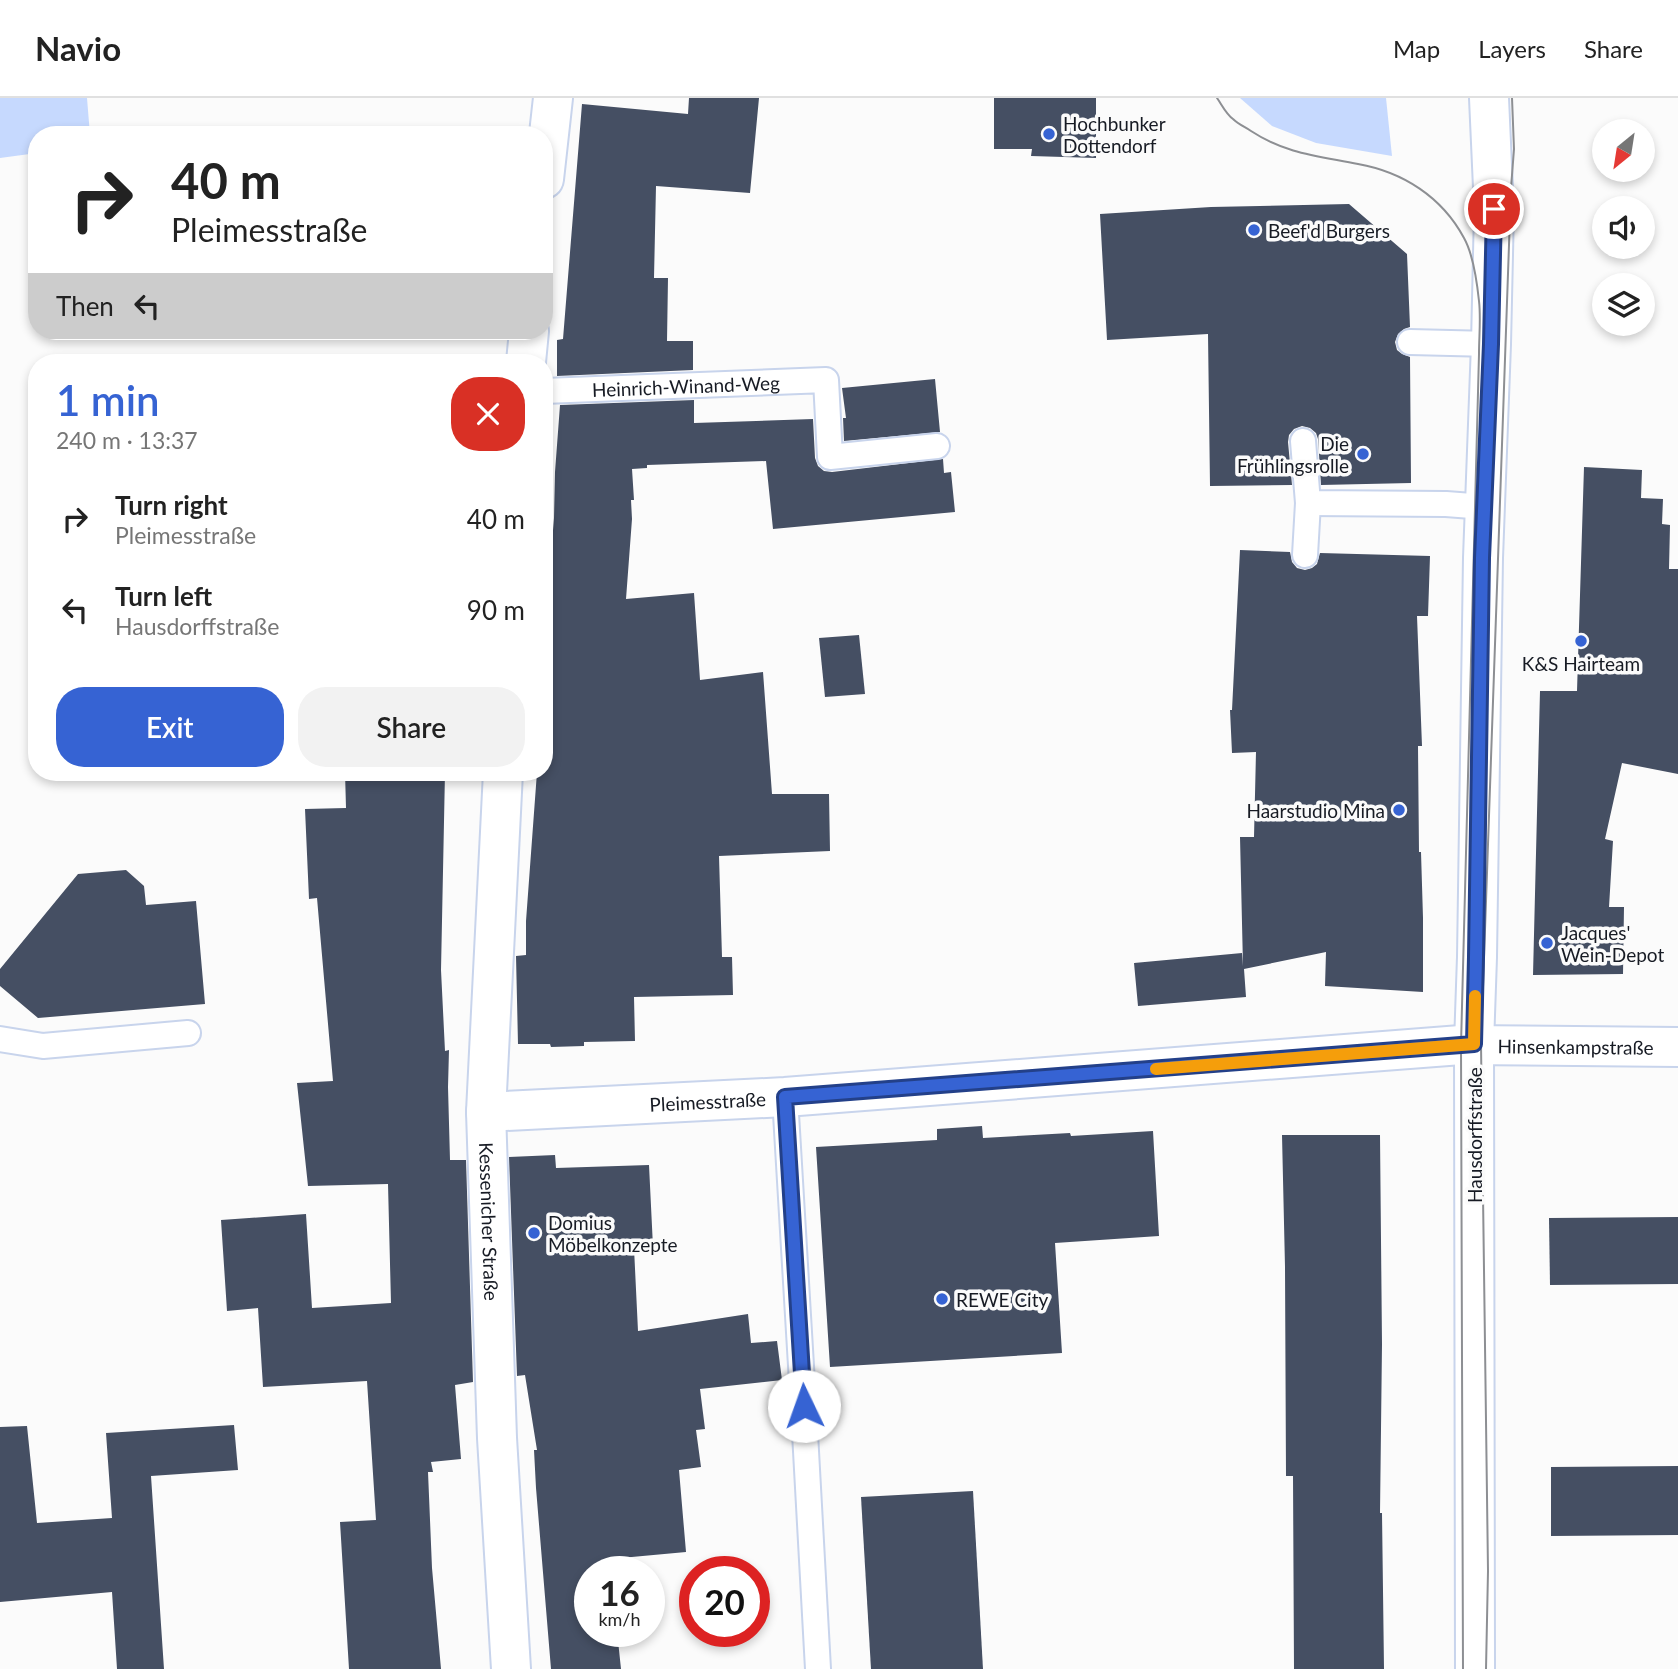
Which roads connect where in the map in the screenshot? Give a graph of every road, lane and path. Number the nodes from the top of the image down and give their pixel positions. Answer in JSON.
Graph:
{"nodes":[{"id":1,"x":552,"y":98,"type":"edge"},
{"id":2,"x":1489,"y":98,"type":"edge"},
{"id":3,"x":549,"y":126,"type":"edge"},
{"id":4,"x":1410,"y":342,"type":"dead end"},
{"id":5,"x":1491,"y":344,"type":"junction"},
{"id":6,"x":553,"y":391,"type":"edge"},
{"id":7,"x":1303,"y":441,"type":"dead end"},
{"id":8,"x":937,"y":446,"type":"dead end"},
{"id":9,"x":1308,"y":503,"type":"junction"},
{"id":10,"x":1485,"y":507,"type":"junction"},
{"id":11,"x":1305,"y":555,"type":"dead end"},
{"id":12,"x":503,"y":781,"type":"edge"},
{"id":13,"x":188,"y":1033,"type":"dead end"},
{"id":14,"x":0,"y":1039,"type":"edge"},
{"id":15,"x":1474,"y":1044,"type":"junction"},
{"id":16,"x":1678,"y":1046,"type":"edge"},
{"id":17,"x":785,"y":1097,"type":"junction"},
{"id":18,"x":486,"y":1112,"type":"junction"},
{"id":19,"x":512,"y":1669,"type":"edge"},
{"id":20,"x":818,"y":1669,"type":"edge"},
{"id":21,"x":1475,"y":1669,"type":"edge"}],
"edges":[{"from":1,"to":3,"type":"street"},
{"from":2,"to":5,"type":"street","name":"Hausdorffstraße"},
{"from":4,"to":5,"type":"lane"},
{"from":5,"to":10,"type":"street","name":"Hausdorffstraße"},
{"from":6,"to":8,"type":"lane","name":"Heinrich-Winand-Weg"},
{"from":7,"to":9,"type":"lane"},
{"from":9,"to":10,"type":"lane"},
{"from":9,"to":11,"type":"lane"},
{"from":10,"to":15,"type":"street","name":"Hausdorffstraße"},
{"from":12,"to":18,"type":"street","name":"Kessenicher Straße"},
{"from":13,"to":14,"type":"lane"},
{"from":15,"to":16,"type":"street","name":"Hinsenkampstraße"},
{"from":15,"to":17,"type":"street","name":"Pleimesstraße"},
{"from":15,"to":21,"type":"street","name":"Hausdorffstraße"},
{"from":17,"to":18,"type":"street","name":"Pleimesstraße"},
{"from":17,"to":20,"type":"lane"},
{"from":18,"to":19,"type":"street","name":"Kessenicher Straße"}]}
